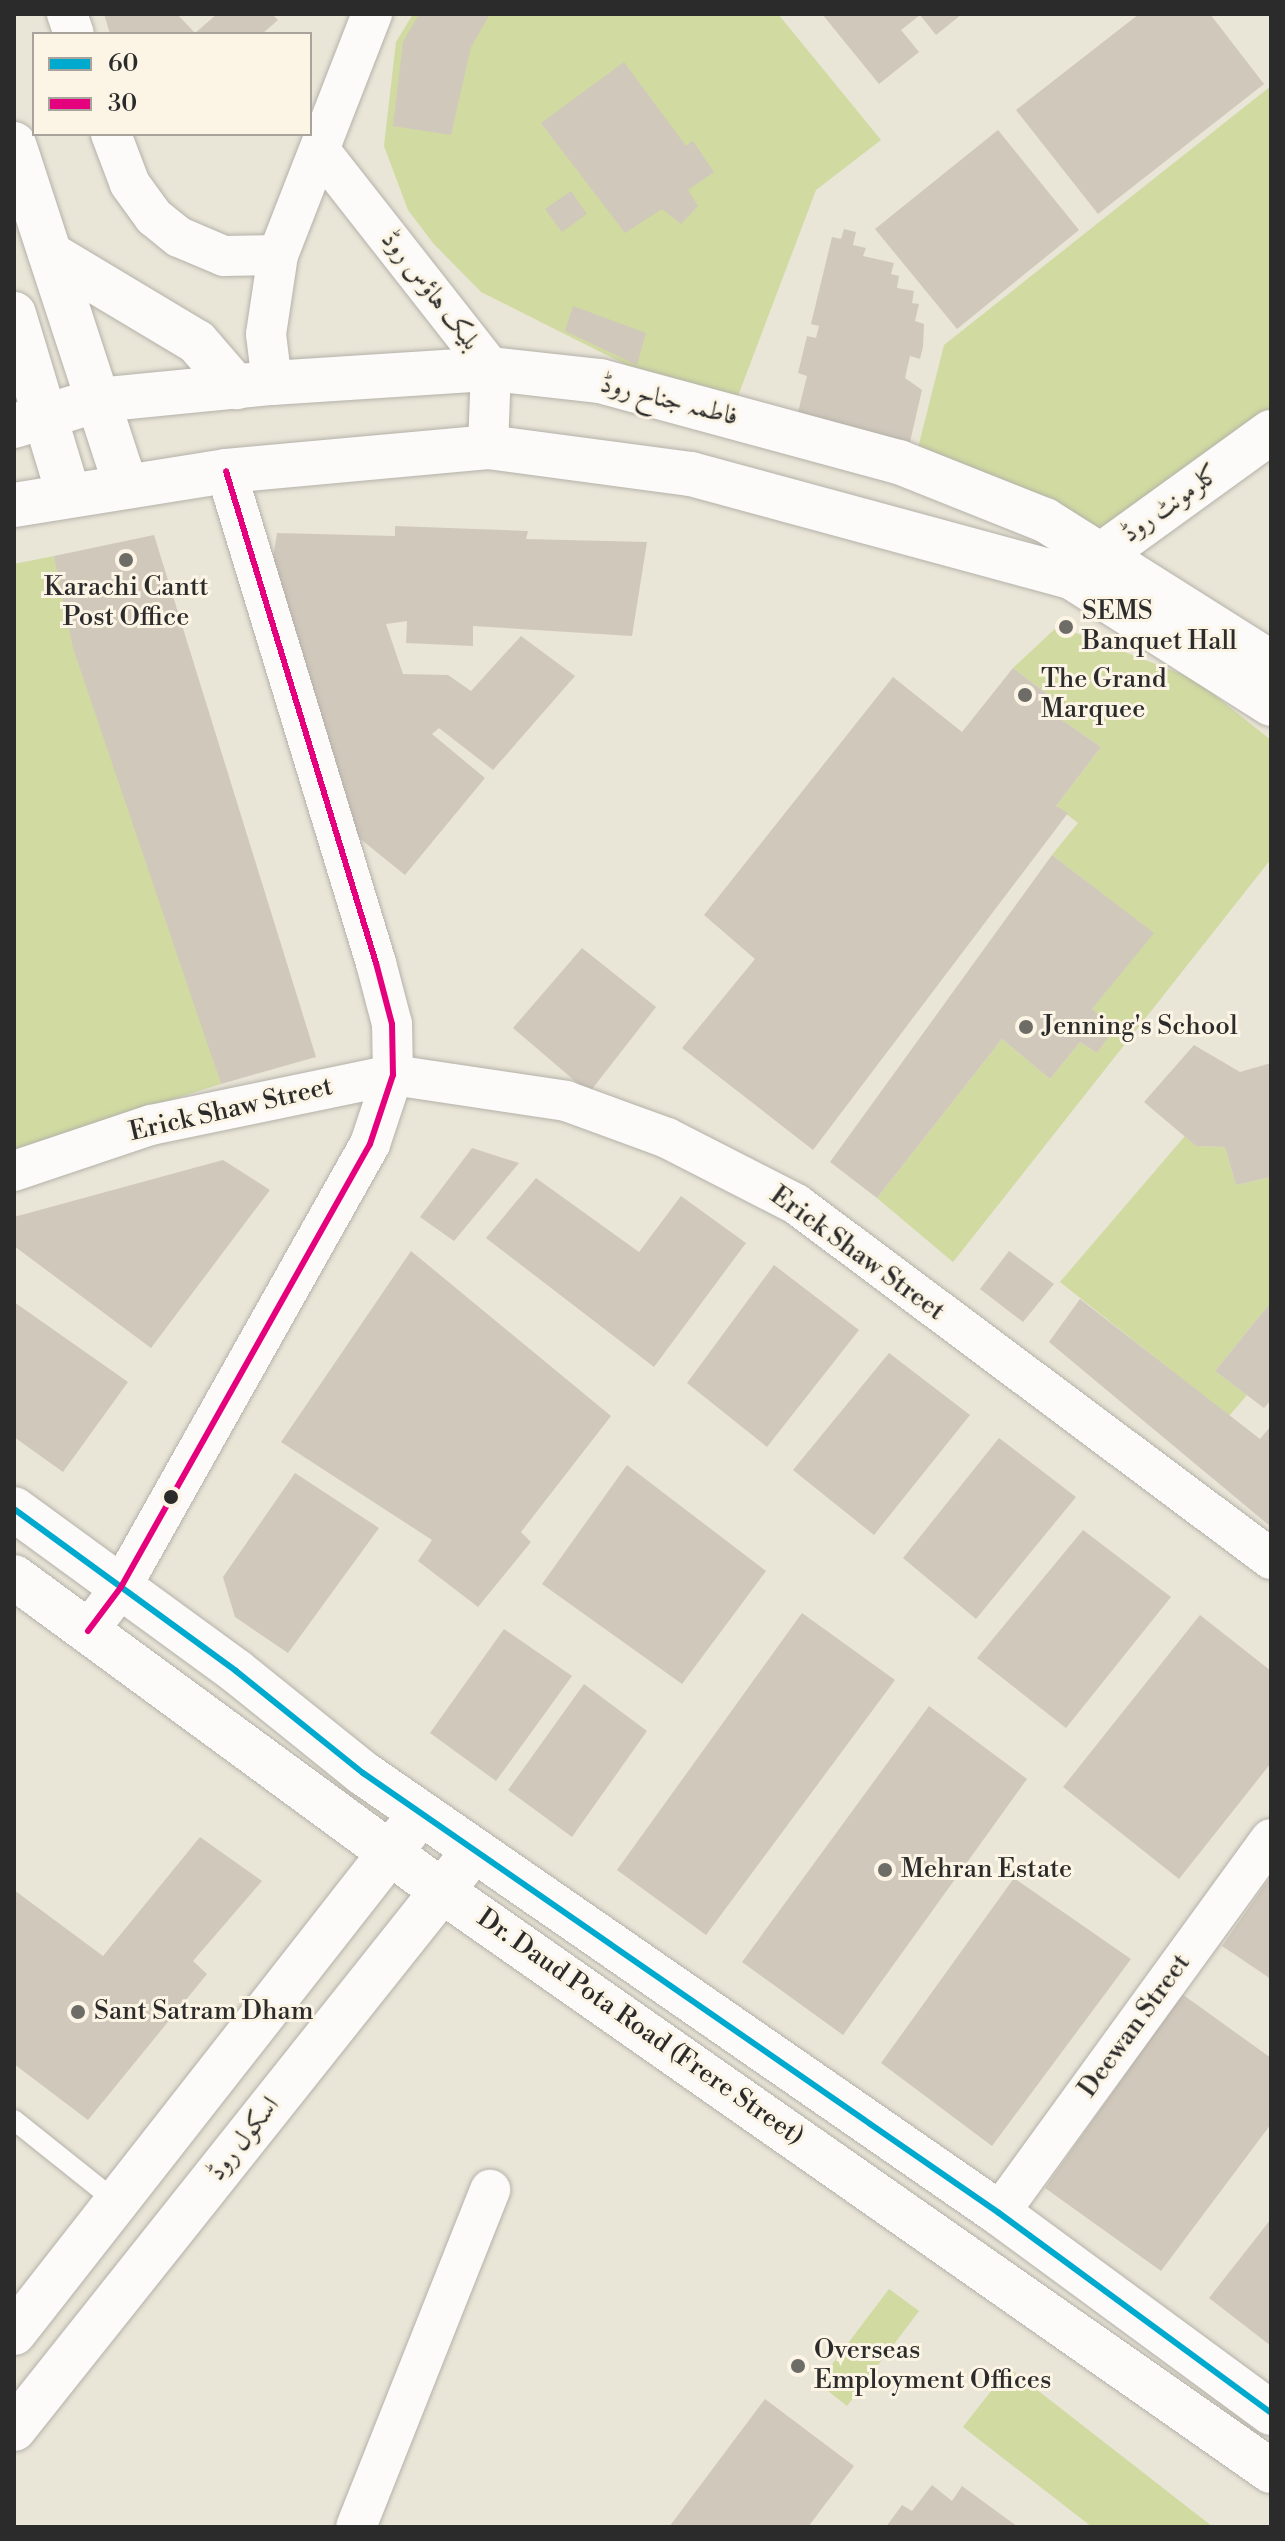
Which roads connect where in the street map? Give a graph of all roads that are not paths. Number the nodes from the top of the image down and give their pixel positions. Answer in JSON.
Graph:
{"nodes":[{"id":1,"x":372,"y":14,"type":"edge"},
{"id":2,"x":112,"y":136,"type":"edge"},
{"id":3,"x":14,"y":144,"type":"edge"},
{"id":4,"x":321,"y":152,"type":"junction"},
{"id":5,"x":50,"y":254,"type":"junction"},
{"id":6,"x":278,"y":255,"type":"junction"},
{"id":7,"x":14,"y":314,"type":"edge"},
{"id":8,"x":491,"y":369,"type":"junction"},
{"id":9,"x":254,"y":385,"type":"junction"},
{"id":10,"x":98,"y":400,"type":"junction"},
{"id":11,"x":32,"y":421,"type":"edge"},
{"id":12,"x":1271,"y":432,"type":"edge"},
{"id":13,"x":488,"y":447,"type":"junction"},
{"id":14,"x":226,"y":471,"type":"junction"},
{"id":15,"x":125,"y":484,"type":"junction"},
{"id":16,"x":68,"y":493,"type":"junction"},
{"id":17,"x":14,"y":505,"type":"edge"},
{"id":18,"x":1087,"y":565,"type":"junction"},
{"id":19,"x":1271,"y":663,"type":"edge"},
{"id":20,"x":1271,"y":704,"type":"edge"},
{"id":21,"x":393,"y":1075,"type":"junction"},
{"id":22,"x":14,"y":1171,"type":"edge"},
{"id":23,"x":14,"y":1509,"type":"edge"},
{"id":24,"x":1271,"y":1559,"type":"edge"},
{"id":25,"x":14,"y":1577,"type":"edge"},
{"id":26,"x":121,"y":1587,"type":"junction"},
{"id":27,"x":88,"y":1631,"type":"junction"},
{"id":28,"x":423,"y":1812,"type":"junction"},
{"id":29,"x":1271,"y":1839,"type":"edge"},
{"id":30,"x":475,"y":1850,"type":"junction"},
{"id":31,"x":390,"y":1853,"type":"junction"},
{"id":32,"x":442,"y":1891,"type":"junction"},
{"id":33,"x":14,"y":2120,"type":"edge"},
{"id":34,"x":490,"y":2190,"type":"dead end"},
{"id":35,"x":118,"y":2203,"type":"junction"},
{"id":36,"x":999,"y":2213,"type":"junction"},
{"id":37,"x":14,"y":2333,"type":"edge"},
{"id":38,"x":1271,"y":2413,"type":"edge"},
{"id":39,"x":14,"y":2429,"type":"edge"},
{"id":40,"x":1271,"y":2471,"type":"edge"},
{"id":41,"x":356,"y":2527,"type":"edge"}],
"edges":[{"from":1,"to":4,"type":"street"},
{"from":2,"to":6,"type":"street"},
{"from":3,"to":5,"type":"main road"},
{"from":4,"to":6,"type":"street"},
{"from":4,"to":8,"type":"street","name":"بلیک ہاؤس روڈ"},
{"from":5,"to":9,"type":"main road"},
{"from":5,"to":10,"type":"main road"},
{"from":6,"to":9,"type":"street"},
{"from":7,"to":11,"type":"main road"},
{"from":8,"to":9,"type":"main road","name":"فاطمہ جناح روڈ"},
{"from":8,"to":13,"type":"street","name":"بلیک ہاؤس روڈ"},
{"from":8,"to":18,"type":"main road","name":"فاطمہ جناح روڈ"},
{"from":9,"to":10,"type":"main road","name":"فاطمہ جناح روڈ"},
{"from":10,"to":11,"type":"main road","name":"فاطمہ جناح روڈ"},
{"from":10,"to":15,"type":"main road"},
{"from":11,"to":16,"type":"main road"},
{"from":12,"to":18,"type":"main road","name":"کلرمونٹ روڈ"},
{"from":13,"to":14,"type":"main road","name":"فاطمہ جناح روڈ"},
{"from":13,"to":18,"type":"main road","name":"فاطمہ جناح روڈ"},
{"from":14,"to":15,"type":"main road","name":"فاطمہ جناح روڈ"},
{"from":14,"to":21,"type":"street"},
{"from":15,"to":16,"type":"main road","name":"فاطمہ جناح روڈ"},
{"from":16,"to":17,"type":"main road","name":"فاطمہ جناح روڈ"},
{"from":18,"to":19,"type":"main road","name":"فاطمہ جناح روڈ"},
{"from":18,"to":20,"type":"main road","name":"فاطمہ جناح روڈ"},
{"from":21,"to":22,"type":"street","name":"Erick Shaw Street"},
{"from":21,"to":24,"type":"street","name":"Erick Shaw Street"},
{"from":21,"to":26,"type":"street"},
{"from":23,"to":26,"type":"main road","name":"Dr. Daud Pota Road (Frere Street)"},
{"from":25,"to":27,"type":"main road","name":"Dr. Daud Pota Road (Frere Street)"},
{"from":26,"to":27,"type":"street"},
{"from":26,"to":28,"type":"main road","name":"Dr. Daud Pota Road (Frere Street)"},
{"from":27,"to":31,"type":"main road","name":"Dr. Daud Pota Road (Frere Street)"},
{"from":28,"to":30,"type":"main road","name":"Dr. Daud Pota Road (Frere Street)"},
{"from":28,"to":31,"type":"main road"},
{"from":29,"to":36,"type":"street","name":"Deewan Street"},
{"from":30,"to":32,"type":"main road","name":"اسکول روڈ"},
{"from":30,"to":36,"type":"main road","name":"Dr. Daud Pota Road (Frere Street)"},
{"from":31,"to":32,"type":"main road","name":"Dr. Daud Pota Road (Frere Street)"},
{"from":31,"to":35,"type":"main road"},
{"from":32,"to":39,"type":"main road","name":"اسکول روڈ"},
{"from":32,"to":40,"type":"main road","name":"Dr. Daud Pota Road (Frere Street)"},
{"from":33,"to":35,"type":"lane"},
{"from":34,"to":41,"type":"street"},
{"from":35,"to":37,"type":"main road"},
{"from":36,"to":38,"type":"main road","name":"Dr. Daud Pota Road (Frere Street)"}]}
